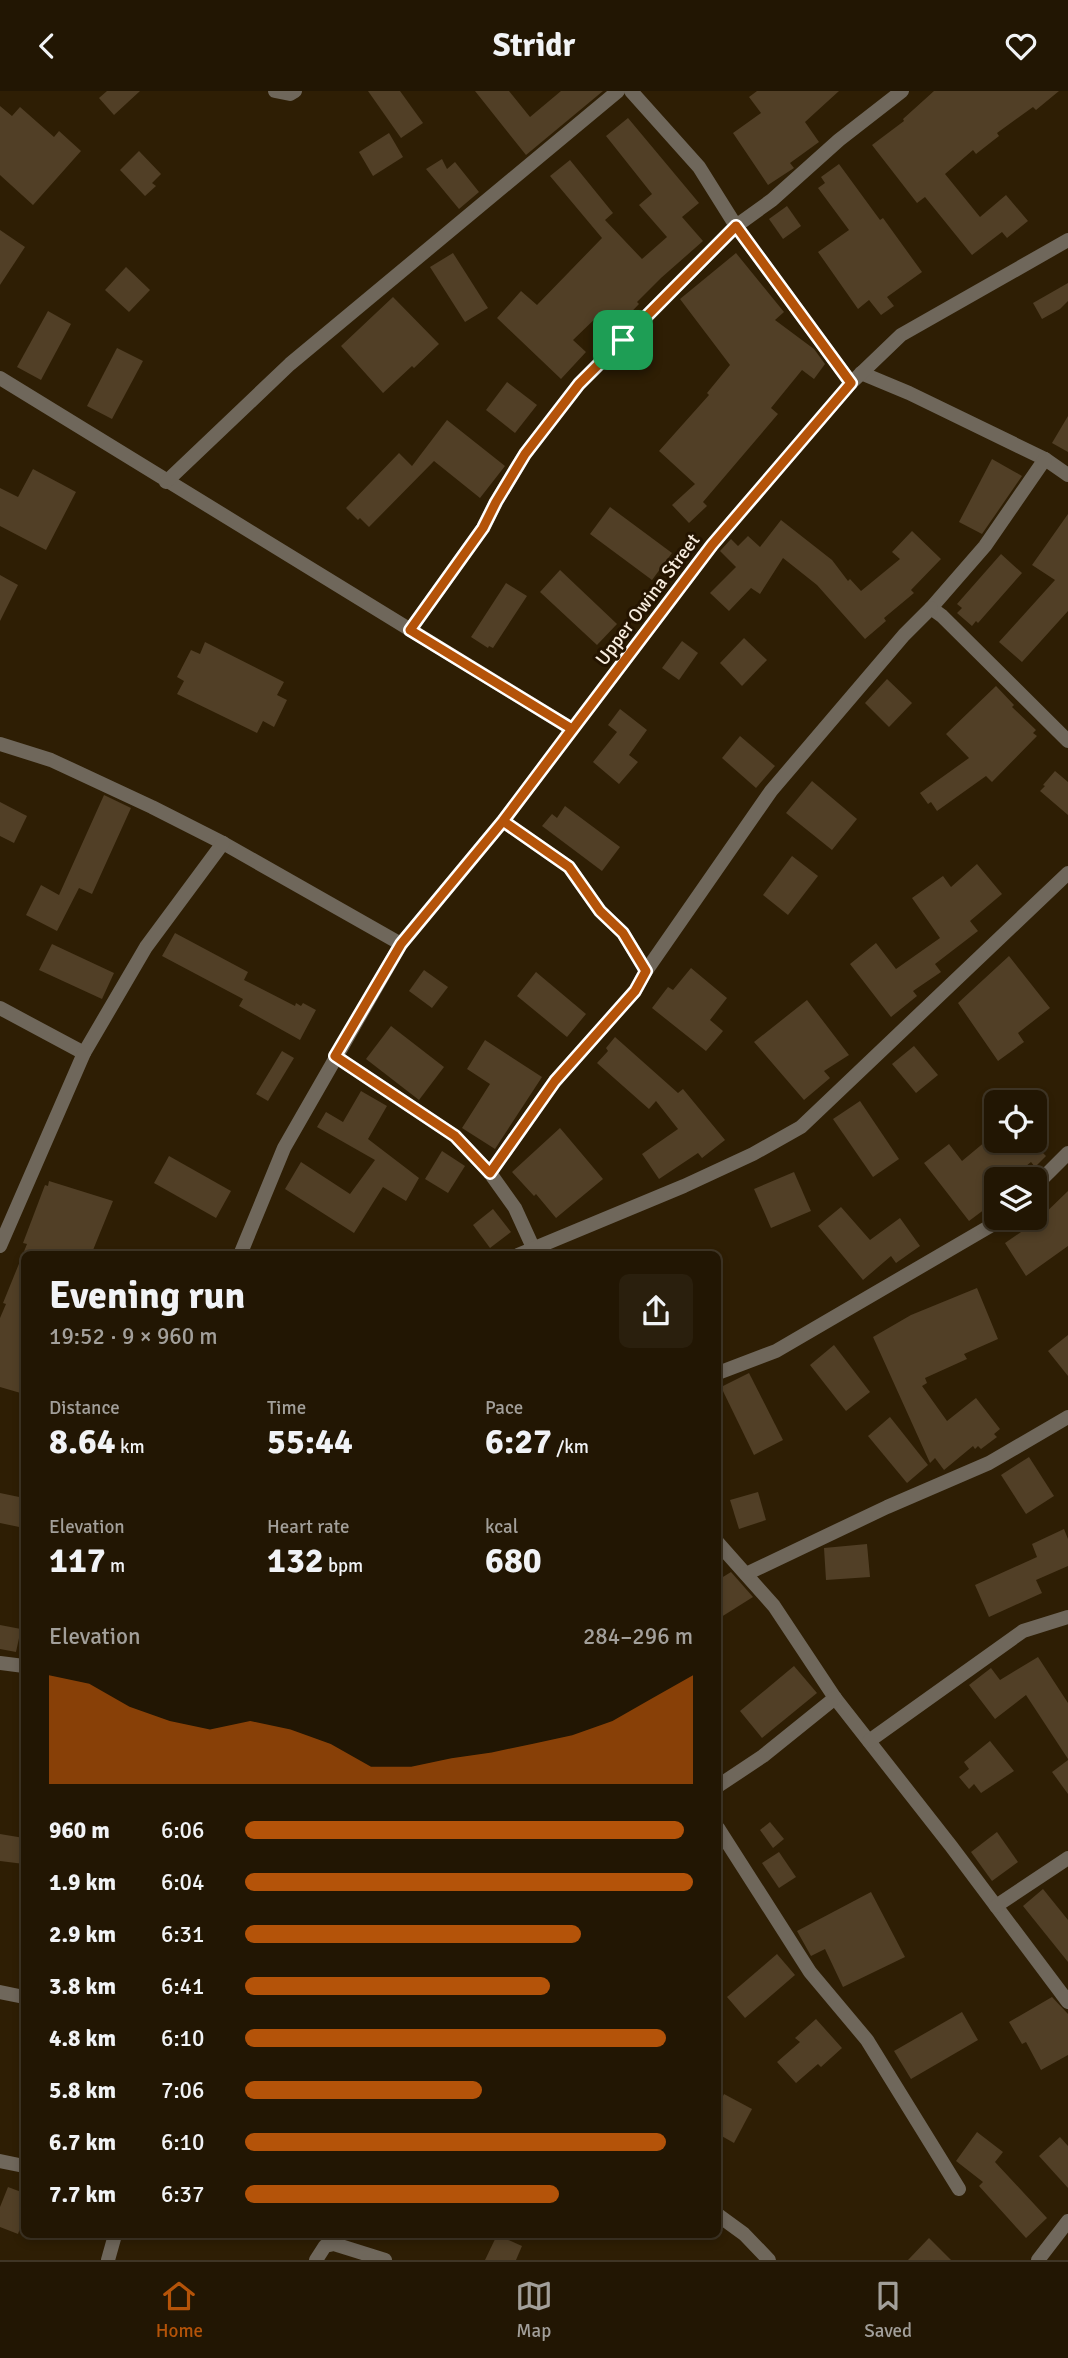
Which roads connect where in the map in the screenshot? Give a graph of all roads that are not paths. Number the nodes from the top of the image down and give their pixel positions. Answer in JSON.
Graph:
{"nodes":[{"id":1,"x":275,"y":91,"type":"edge"},
{"id":2,"x":295,"y":91,"type":"edge"},
{"id":3,"x":618,"y":91,"type":"edge"},
{"id":4,"x":631,"y":91,"type":"edge"},
{"id":5,"x":902,"y":91,"type":"edge"},
{"id":6,"x":736,"y":226,"type":"junction"},
{"id":7,"x":1068,"y":240,"type":"edge"},
{"id":8,"x":0,"y":378,"type":"edge"},
{"id":9,"x":856,"y":378,"type":"junction"},
{"id":10,"x":1045,"y":459,"type":"junction"},
{"id":11,"x":1068,"y":475,"type":"edge"},
{"id":12,"x":166,"y":481,"type":"junction"},
{"id":13,"x":931,"y":608,"type":"junction"},
{"id":14,"x":410,"y":630,"type":"junction"},
{"id":15,"x":572,"y":729,"type":"junction"},
{"id":16,"x":1068,"y":741,"type":"edge"},
{"id":17,"x":0,"y":744,"type":"edge"},
{"id":18,"x":503,"y":821,"type":"junction"},
{"id":19,"x":223,"y":843,"type":"junction"},
{"id":20,"x":1068,"y":873,"type":"edge"},
{"id":21,"x":401,"y":944,"type":"junction"},
{"id":22,"x":646,"y":971,"type":"junction"},
{"id":23,"x":0,"y":1008,"type":"edge"},
{"id":24,"x":84,"y":1053,"type":"junction"},
{"id":25,"x":335,"y":1056,"type":"junction"},
{"id":26,"x":1068,"y":1153,"type":"edge"},
{"id":27,"x":490,"y":1173,"type":"junction"},
{"id":28,"x":1047,"y":1174,"type":"edge"},
{"id":29,"x":984,"y":1230,"type":"edge"},
{"id":30,"x":0,"y":1246,"type":"edge"},
{"id":31,"x":242,"y":1251,"type":"edge"},
{"id":32,"x":534,"y":1251,"type":"edge"},
{"id":33,"x":721,"y":1372,"type":"edge"},
{"id":34,"x":1068,"y":1417,"type":"edge"},
{"id":35,"x":721,"y":1546,"type":"edge"},
{"id":36,"x":730,"y":1555,"type":"junction"},
{"id":37,"x":721,"y":1562,"type":"edge"},
{"id":38,"x":746,"y":1574,"type":"junction"},
{"id":39,"x":1068,"y":1617,"type":"edge"},
{"id":40,"x":0,"y":1663,"type":"edge"},
{"id":41,"x":21,"y":1666,"type":"edge"},
{"id":42,"x":835,"y":1698,"type":"junction"},
{"id":43,"x":869,"y":1741,"type":"junction"},
{"id":44,"x":721,"y":1784,"type":"edge"},
{"id":45,"x":721,"y":1833,"type":"edge"},
{"id":46,"x":1068,"y":1857,"type":"edge"},
{"id":47,"x":996,"y":1906,"type":"junction"},
{"id":48,"x":0,"y":1992,"type":"edge"},
{"id":49,"x":21,"y":1996,"type":"edge"},
{"id":50,"x":1068,"y":2001,"type":"edge"},
{"id":51,"x":0,"y":2161,"type":"edge"},
{"id":52,"x":21,"y":2165,"type":"edge"},
{"id":53,"x":959,"y":2189,"type":"dead end"},
{"id":54,"x":721,"y":2217,"type":"edge"},
{"id":55,"x":1068,"y":2221,"type":"edge"},
{"id":56,"x":114,"y":2238,"type":"edge"},
{"id":57,"x":108,"y":2260,"type":"edge"},
{"id":58,"x":316,"y":2260,"type":"edge"},
{"id":59,"x":385,"y":2260,"type":"edge"},
{"id":60,"x":769,"y":2260,"type":"edge"},
{"id":61,"x":1038,"y":2260,"type":"edge"}],
"edges":[{"from":1,"to":2,"type":"street"},
{"from":3,"to":12,"type":"street"},
{"from":4,"to":6,"type":"street"},
{"from":5,"to":6,"type":"street"},
{"from":6,"to":9,"type":"street"},
{"from":6,"to":14,"type":"street"},
{"from":7,"to":9,"type":"street","name":"Upper Owina Street"},
{"from":8,"to":12,"type":"street"},
{"from":9,"to":10,"type":"street"},
{"from":9,"to":15,"type":"street","name":"Upper Owina Street"},
{"from":10,"to":11,"type":"street"},
{"from":10,"to":13,"type":"street"},
{"from":12,"to":14,"type":"street"},
{"from":13,"to":16,"type":"street"},
{"from":13,"to":22,"type":"street"},
{"from":14,"to":15,"type":"street"},
{"from":15,"to":18,"type":"street","name":"Upper Owina Street"},
{"from":17,"to":19,"type":"street"},
{"from":18,"to":21,"type":"street","name":"Upper Owina Street"},
{"from":18,"to":22,"type":"street"},
{"from":19,"to":21,"type":"street"},
{"from":19,"to":24,"type":"street"},
{"from":20,"to":32,"type":"street"},
{"from":21,"to":25,"type":"street","name":"Upper Owina Street"},
{"from":22,"to":27,"type":"street"},
{"from":23,"to":24,"type":"street"},
{"from":24,"to":30,"type":"street"},
{"from":25,"to":27,"type":"street"},
{"from":25,"to":31,"type":"street","name":"Upper Owina Street"},
{"from":26,"to":28,"type":"street"},
{"from":27,"to":32,"type":"street"},
{"from":29,"to":33,"type":"street"},
{"from":34,"to":38,"type":"street"},
{"from":35,"to":36,"type":"street"},
{"from":36,"to":37,"type":"street"},
{"from":36,"to":38,"type":"street"},
{"from":38,"to":42,"type":"street"},
{"from":39,"to":43,"type":"street"},
{"from":40,"to":41,"type":"street"},
{"from":42,"to":43,"type":"street"},
{"from":42,"to":44,"type":"street"},
{"from":43,"to":47,"type":"street"},
{"from":45,"to":53,"type":"street"},
{"from":46,"to":47,"type":"street"},
{"from":47,"to":50,"type":"street"},
{"from":48,"to":49,"type":"street"},
{"from":51,"to":52,"type":"street"},
{"from":54,"to":60,"type":"street"},
{"from":55,"to":61,"type":"street"},
{"from":56,"to":57,"type":"street"},
{"from":58,"to":59,"type":"street"}]}
